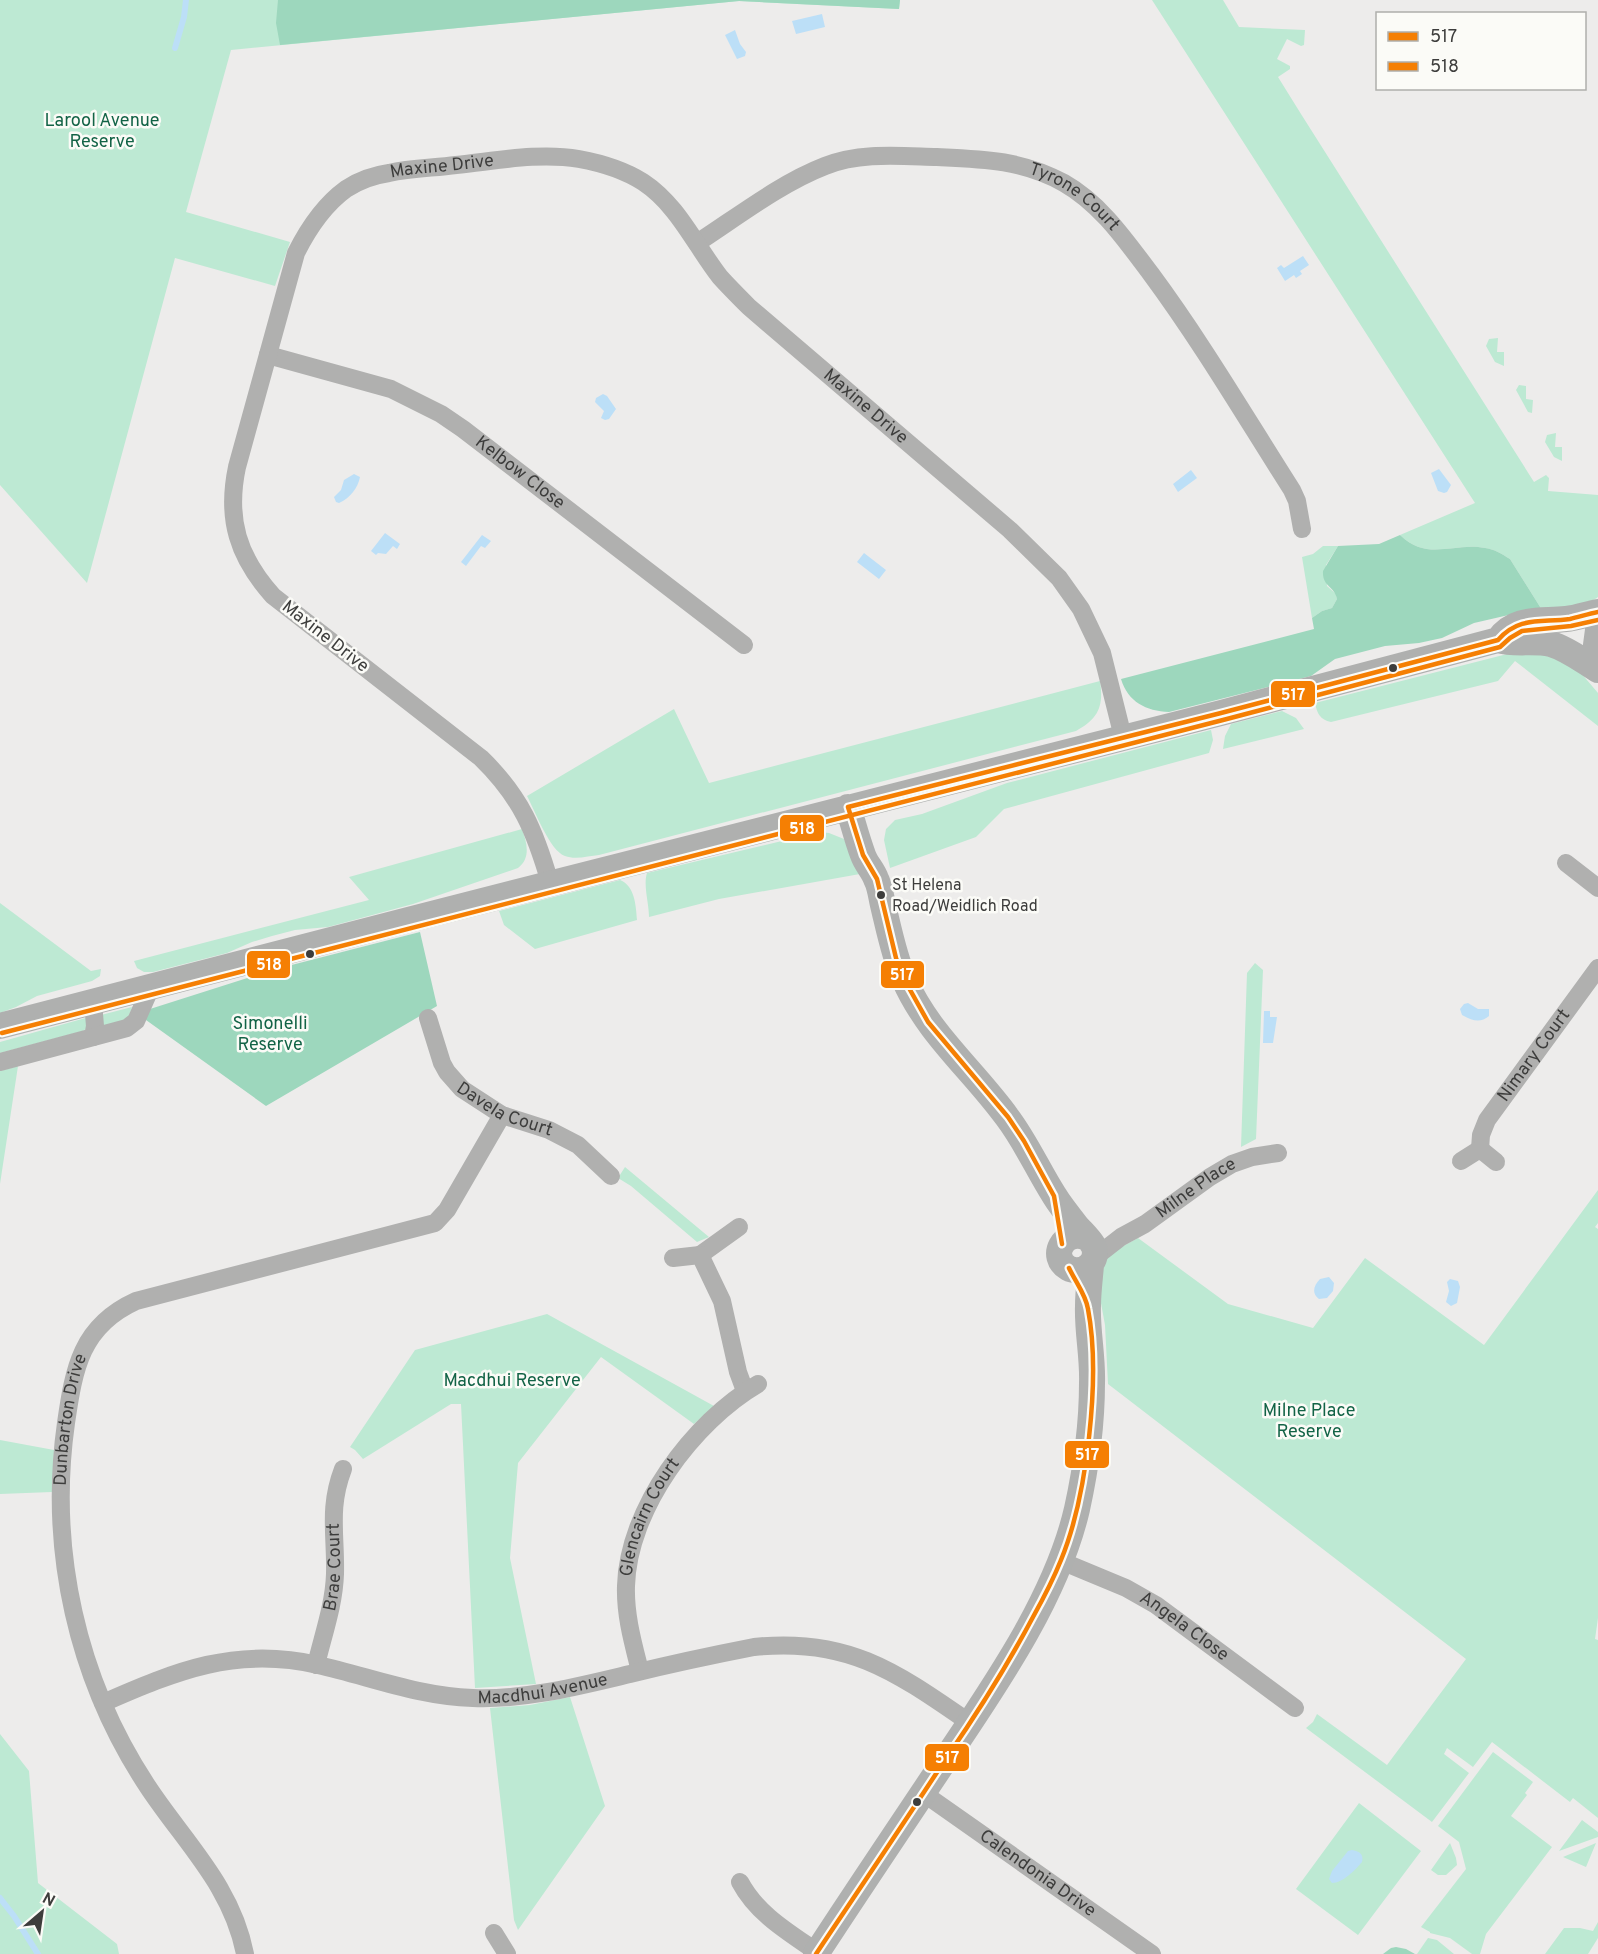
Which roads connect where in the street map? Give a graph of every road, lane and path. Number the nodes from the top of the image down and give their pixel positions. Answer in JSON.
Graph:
{"nodes":[{"id":1,"x":697,"y":243,"type":"junction"},
{"id":2,"x":268,"y":355,"type":"junction"},
{"id":3,"x":1302,"y":529,"type":"dead end"},
{"id":4,"x":1598,"y":612,"type":"edge"},
{"id":5,"x":1598,"y":630,"type":"edge"},
{"id":6,"x":1498,"y":640,"type":"junction"},
{"id":7,"x":744,"y":645,"type":"dead end"},
{"id":8,"x":1598,"y":658,"type":"edge"},
{"id":9,"x":1598,"y":670,"type":"edge"},
{"id":10,"x":1123,"y":737,"type":"junction"},
{"id":11,"x":857,"y":805,"type":"junction"},
{"id":12,"x":1566,"y":863,"type":"dead end"},
{"id":13,"x":550,"y":884,"type":"junction"},
{"id":14,"x":1598,"y":888,"type":"edge"},
{"id":15,"x":1598,"y":968,"type":"edge"},
{"id":16,"x":150,"y":987,"type":"junction"},
{"id":17,"x":93,"y":1002,"type":"junction"},
{"id":18,"x":428,"y":1018,"type":"dead end"},
{"id":19,"x":0,"y":1026,"type":"edge"},
{"id":20,"x":93,"y":1038,"type":"junction"},
{"id":21,"x":0,"y":1062,"type":"edge"},
{"id":22,"x":502,"y":1116,"type":"junction"},
{"id":23,"x":1480,"y":1149,"type":"junction"},
{"id":24,"x":1278,"y":1153,"type":"dead end"},
{"id":25,"x":1461,"y":1161,"type":"dead end"},
{"id":26,"x":1496,"y":1162,"type":"dead end"},
{"id":27,"x":611,"y":1176,"type":"dead end"},
{"id":28,"x":739,"y":1227,"type":"dead end"},
{"id":29,"x":1082,"y":1252,"type":"junction"},
{"id":30,"x":700,"y":1255,"type":"junction"},
{"id":31,"x":673,"y":1258,"type":"dead end"},
{"id":32,"x":343,"y":1469,"type":"dead end"},
{"id":33,"x":1061,"y":1561,"type":"junction"},
{"id":34,"x":316,"y":1665,"type":"junction"},
{"id":35,"x":640,"y":1671,"type":"junction"},
{"id":36,"x":103,"y":1703,"type":"junction"},
{"id":37,"x":1295,"y":1708,"type":"dead end"},
{"id":38,"x":970,"y":1723,"type":"junction"},
{"id":39,"x":923,"y":1793,"type":"junction"},
{"id":40,"x":740,"y":1882,"type":"dead end"},
{"id":41,"x":494,"y":1933,"type":"dead end"},
{"id":42,"x":817,"y":1953,"type":"edge"},
{"id":43,"x":245,"y":1954,"type":"edge"},
{"id":44,"x":507,"y":1954,"type":"edge"},
{"id":45,"x":1152,"y":1954,"type":"edge"}],
"edges":[{"from":1,"to":2,"type":"street","name":"Maxine Drive"},
{"from":1,"to":3,"type":"street","name":"Tyrone Court"},
{"from":1,"to":10,"type":"street","name":"Maxine Drive"},
{"from":2,"to":7,"type":"street","name":"Kelbow Close"},
{"from":2,"to":13,"type":"street","name":"Maxine Drive"},
{"from":4,"to":6,"type":"main road"},
{"from":5,"to":8,"type":"main road"},
{"from":6,"to":9,"type":"main road"},
{"from":6,"to":10,"type":"main road"},
{"from":10,"to":11,"type":"main road"},
{"from":11,"to":13,"type":"main road"},
{"from":11,"to":29,"type":"main road"},
{"from":12,"to":14,"type":"street"},
{"from":13,"to":16,"type":"main road"},
{"from":15,"to":23,"type":"street","name":"Nimary Court"},
{"from":16,"to":17,"type":"main road"},
{"from":16,"to":20,"type":"street"},
{"from":17,"to":19,"type":"main road"},
{"from":17,"to":20,"type":"street"},
{"from":18,"to":22,"type":"street","name":"Davela Court"},
{"from":20,"to":21,"type":"street"},
{"from":22,"to":27,"type":"street","name":"Davela Court"},
{"from":22,"to":36,"type":"street","name":"Dunbarton Drive"},
{"from":23,"to":25,"type":"street"},
{"from":23,"to":26,"type":"street"},
{"from":24,"to":29,"type":"street","name":"Milne Place"},
{"from":28,"to":30,"type":"street"},
{"from":29,"to":33,"type":"main road"},
{"from":30,"to":31,"type":"street"},
{"from":30,"to":35,"type":"street","name":"Glencairn Court"},
{"from":32,"to":34,"type":"street","name":"Brae Court"},
{"from":33,"to":37,"type":"street","name":"Angela Close"},
{"from":33,"to":38,"type":"main road"},
{"from":34,"to":35,"type":"street","name":"Macdhui Avenue"},
{"from":34,"to":36,"type":"street","name":"Macdhui Avenue"},
{"from":35,"to":38,"type":"street","name":"Macdhui Avenue"},
{"from":36,"to":43,"type":"street","name":"Dunbarton Drive"},
{"from":38,"to":39,"type":"main road"},
{"from":39,"to":42,"type":"main road"},
{"from":39,"to":45,"type":"street","name":"Calendonia Drive"},
{"from":40,"to":42,"type":"street"},
{"from":41,"to":44,"type":"street"}]}
